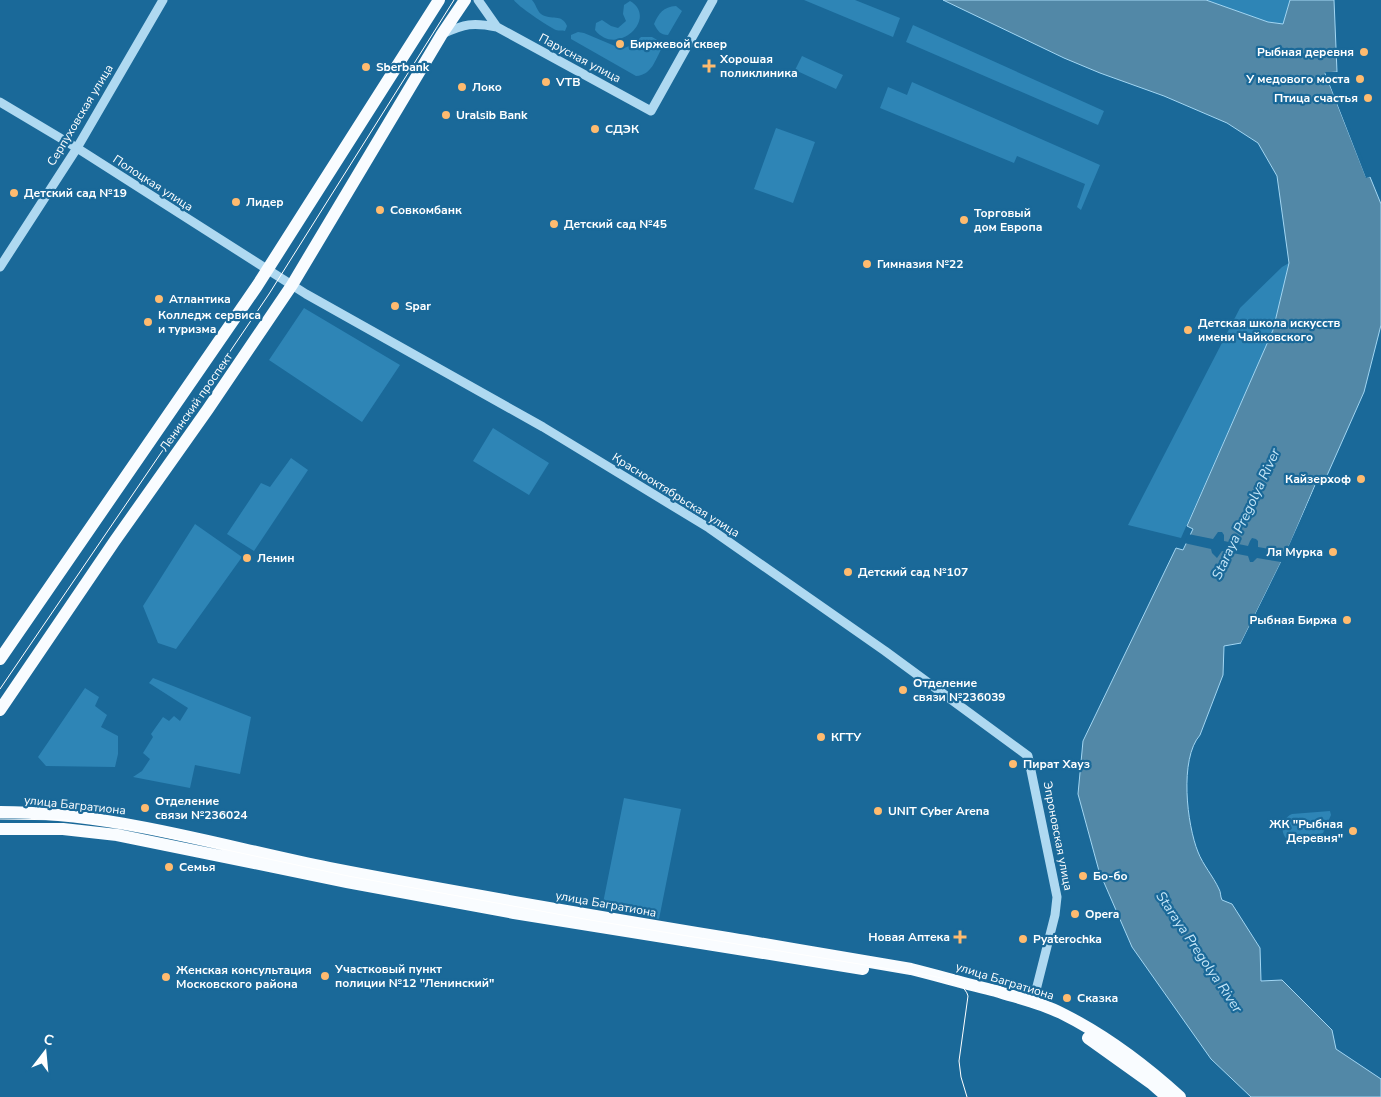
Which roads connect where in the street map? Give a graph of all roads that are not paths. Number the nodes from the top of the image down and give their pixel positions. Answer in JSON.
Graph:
{"nodes":[{"id":1,"x":163,"y":0,"type":"edge"},
{"id":2,"x":429,"y":0,"type":"edge"},
{"id":3,"x":439,"y":0,"type":"edge"},
{"id":4,"x":465,"y":0,"type":"edge"},
{"id":5,"x":478,"y":0,"type":"edge"},
{"id":6,"x":713,"y":0,"type":"edge"},
{"id":7,"x":431,"y":13,"type":"junction"},
{"id":8,"x":497,"y":27,"type":"junction"},
{"id":9,"x":442,"y":34,"type":"junction"},
{"id":10,"x":0,"y":102,"type":"edge"},
{"id":11,"x":77,"y":148,"type":"junction"},
{"id":12,"x":0,"y":267,"type":"edge"},
{"id":13,"x":268,"y":270,"type":"junction"},
{"id":14,"x":292,"y":285,"type":"junction"},
{"id":15,"x":0,"y":659,"type":"edge"},
{"id":16,"x":0,"y":710,"type":"edge"},
{"id":17,"x":1028,"y":756,"type":"joint"},
{"id":18,"x":3,"y":811,"type":"edge"},
{"id":19,"x":0,"y":829,"type":"edge"},
{"id":20,"x":1032,"y":1006,"type":"junction"},
{"id":21,"x":1167,"y":1097,"type":"edge"},
{"id":22,"x":1180,"y":1097,"type":"edge"}],
"edges":[{"from":1,"to":11,"type":"street","name":"Серпуховская улица"},
{"from":2,"to":7,"type":"main road"},
{"from":3,"to":7,"type":"main road","name":"Ленинский проспект"},
{"from":4,"to":9,"type":"main road","name":"Ленинский проспект"},
{"from":5,"to":8,"type":"street"},
{"from":6,"to":8,"type":"street","name":"Парусная улица"},
{"from":7,"to":13,"type":"main road","name":"Ленинский проспект"},
{"from":8,"to":9,"type":"street"},
{"from":9,"to":14,"type":"main road","name":"Ленинский проспект"},
{"from":10,"to":11,"type":"street","name":"Полоцкая улица"},
{"from":11,"to":12,"type":"street","name":"Серпуховская улица"},
{"from":11,"to":13,"type":"street","name":"Полоцкая улица"},
{"from":13,"to":14,"type":"street","name":"Полоцкая улица"},
{"from":13,"to":15,"type":"main road","name":"Ленинский проспект"},
{"from":14,"to":16,"type":"main road","name":"Ленинский проспект"},
{"from":14,"to":17,"type":"street","name":"Краснооктябрьская улица"},
{"from":17,"to":20,"type":"street","name":"Эпроновская улица"},
{"from":18,"to":20,"type":"main road","name":"улица Багратиона"},
{"from":19,"to":20,"type":"main road","name":"улица Багратиона"},
{"from":20,"to":21,"type":"main road","name":"улица Багратиона"},
{"from":20,"to":22,"type":"main road","name":"улица Багратиона"}]}
